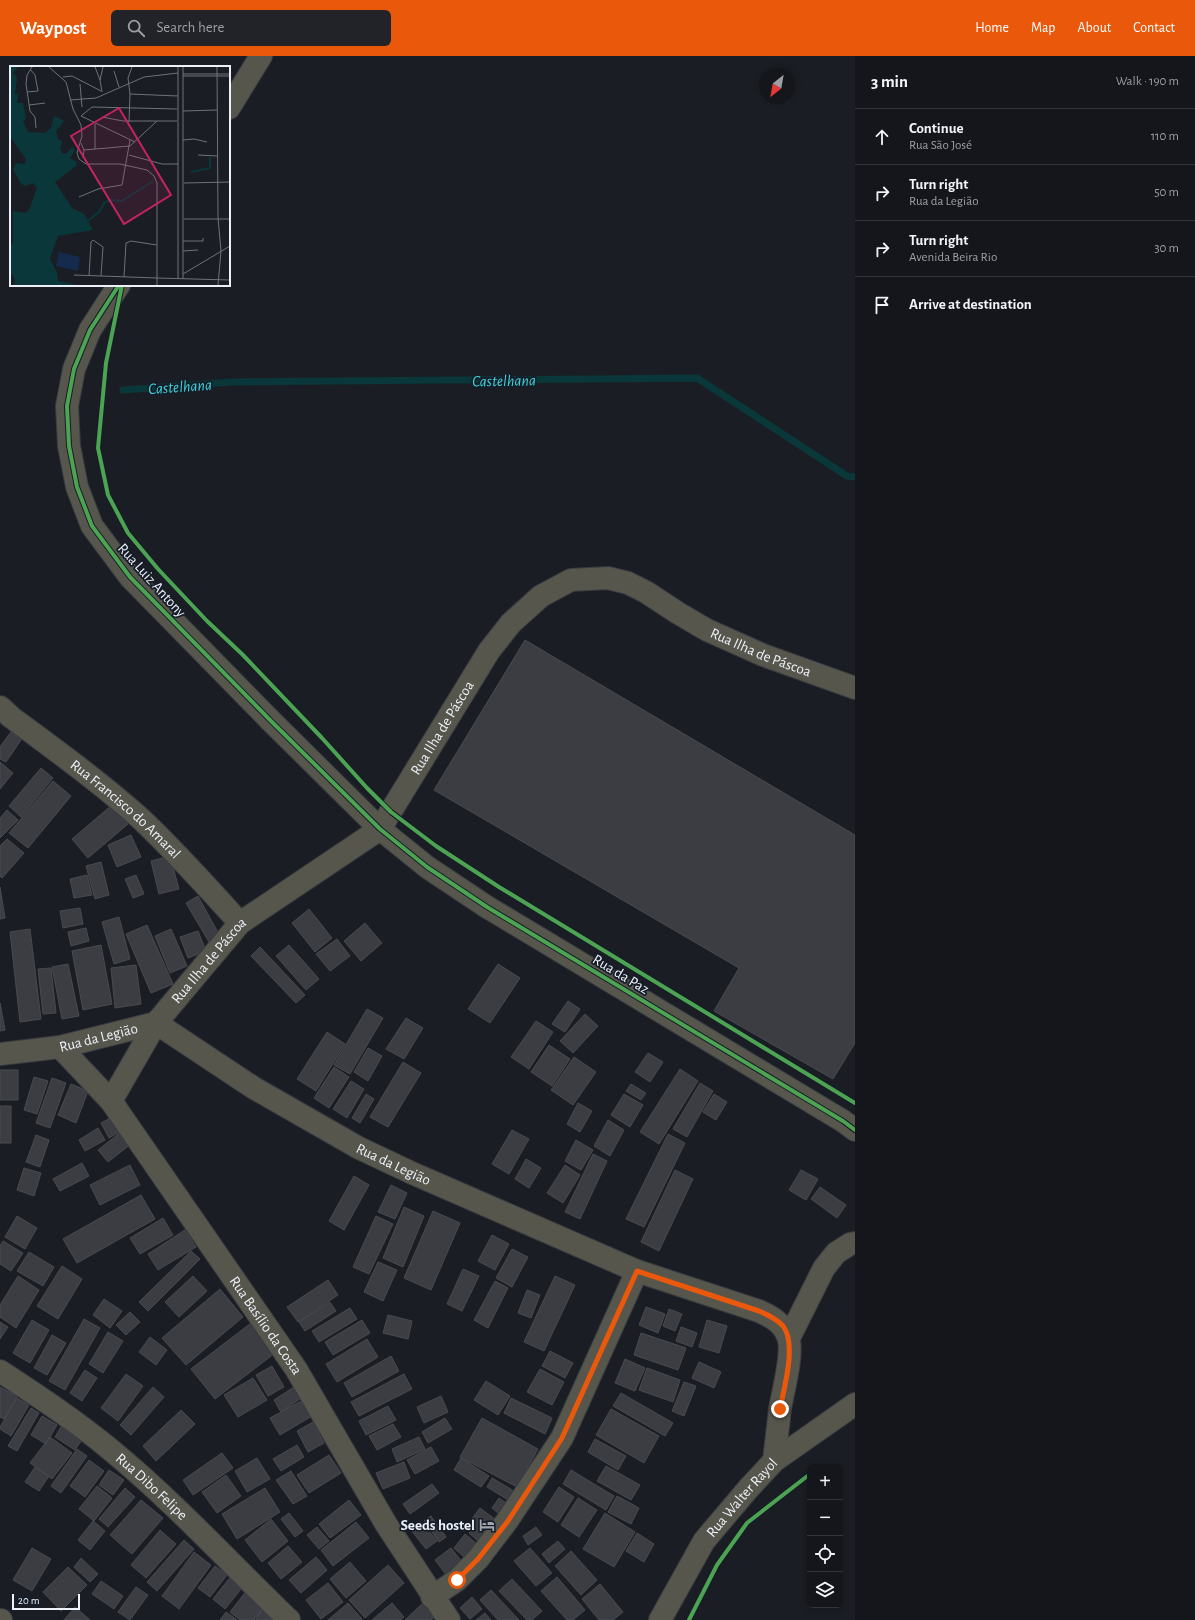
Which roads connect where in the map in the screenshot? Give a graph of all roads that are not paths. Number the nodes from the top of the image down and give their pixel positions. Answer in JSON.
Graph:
{"nodes":[{"id":1,"x":261,"y":56,"type":"edge"},
{"id":2,"x":230,"y":106,"type":"edge"},
{"id":3,"x":118,"y":286,"type":"edge"},
{"id":4,"x":855,"y":688,"type":"edge"},
{"id":5,"x":0,"y":707,"type":"edge"},
{"id":6,"x":380,"y":829,"type":"junction"},
{"id":7,"x":240,"y":924,"type":"junction"},
{"id":8,"x":156,"y":1023,"type":"junction"},
{"id":9,"x":60,"y":1047,"type":"junction"},
{"id":10,"x":0,"y":1054,"type":"edge"},
{"id":11,"x":111,"y":1101,"type":"junction"},
{"id":12,"x":855,"y":1130,"type":"edge"},
{"id":13,"x":855,"y":1243,"type":"edge"},
{"id":14,"x":637,"y":1271,"type":"junction"},
{"id":15,"x":788,"y":1338,"type":"junction"},
{"id":16,"x":0,"y":1371,"type":"edge"},
{"id":17,"x":855,"y":1404,"type":"edge"},
{"id":18,"x":774,"y":1461,"type":"junction"},
{"id":19,"x":432,"y":1597,"type":"junction"},
{"id":20,"x":289,"y":1620,"type":"edge"},
{"id":21,"x":448,"y":1620,"type":"edge"},
{"id":22,"x":660,"y":1620,"type":"edge"}],
"edges":[{"from":1,"to":2,"type":"street"},
{"from":3,"to":6,"type":"street","name":"Rua Luiz Antony"},
{"from":4,"to":6,"type":"street","name":"Rua Ilha de Páscoa"},
{"from":5,"to":7,"type":"street","name":"Rua Francisco do Amaral"},
{"from":6,"to":7,"type":"street","name":"Rua Ilha de Páscoa"},
{"from":6,"to":12,"type":"street","name":"Rua da Paz"},
{"from":7,"to":8,"type":"street","name":"Rua Ilha de Páscoa"},
{"from":8,"to":9,"type":"street","name":"Rua da Legião"},
{"from":8,"to":11,"type":"street","name":"Rua Ilha de Páscoa"},
{"from":8,"to":14,"type":"street","name":"Rua da Legião"},
{"from":9,"to":10,"type":"street","name":"Rua da Legião"},
{"from":9,"to":11,"type":"street","name":"Rua Basílio da Costa"},
{"from":11,"to":19,"type":"street","name":"Rua Basílio da Costa"},
{"from":13,"to":15,"type":"street"},
{"from":14,"to":15,"type":"street","name":"Rua da Legião"},
{"from":14,"to":19,"type":"street"},
{"from":15,"to":18,"type":"street"},
{"from":16,"to":20,"type":"street","name":"Rua Dibo Felipe"},
{"from":17,"to":18,"type":"street","name":"Rua Walter Rayol"},
{"from":18,"to":22,"type":"street","name":"Rua Walter Rayol"},
{"from":19,"to":21,"type":"street","name":"Rua Basílio da Costa"}]}
